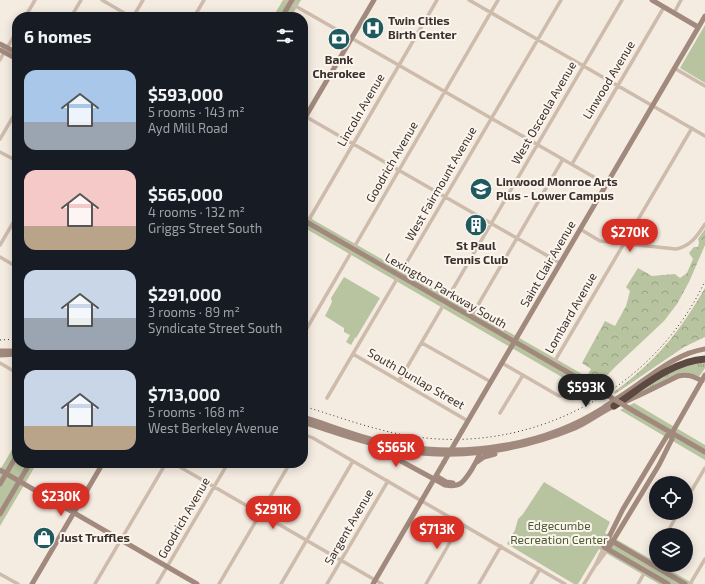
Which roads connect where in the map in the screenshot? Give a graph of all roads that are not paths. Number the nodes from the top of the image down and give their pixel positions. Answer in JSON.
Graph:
{"nodes":[{"id":1,"x":35,"y":0,"type":"edge"},
{"id":2,"x":82,"y":0,"type":"edge"},
{"id":3,"x":102,"y":0,"type":"edge"},
{"id":4,"x":142,"y":0,"type":"edge"},
{"id":5,"x":204,"y":0,"type":"edge"},
{"id":6,"x":374,"y":0,"type":"edge"},
{"id":7,"x":437,"y":0,"type":"edge"},
{"id":8,"x":469,"y":0,"type":"edge"},
{"id":9,"x":498,"y":0,"type":"edge"},
{"id":10,"x":561,"y":0,"type":"edge"},
{"id":11,"x":622,"y":0,"type":"edge"},
{"id":12,"x":652,"y":0,"type":"edge"},
{"id":13,"x":681,"y":0,"type":"edge"},
{"id":14,"x":289,"y":1,"type":"edge"},
{"id":15,"x":664,"y":7,"type":"junction"},
{"id":16,"x":28,"y":12,"type":"edge"},
{"id":17,"x":74,"y":12,"type":"edge"},
{"id":18,"x":123,"y":12,"type":"edge"},
{"id":19,"x":135,"y":12,"type":"edge"},
{"id":20,"x":197,"y":12,"type":"edge"},
{"id":21,"x":284,"y":12,"type":"edge"},
{"id":22,"x":308,"y":12,"type":"edge"},
{"id":23,"x":308,"y":12,"type":"edge"},
{"id":24,"x":674,"y":12,"type":"junction"},
{"id":25,"x":491,"y":13,"type":"junction"},
{"id":26,"x":705,"y":16,"type":"edge"},
{"id":27,"x":698,"y":27,"type":"junction"},
{"id":28,"x":12,"y":38,"type":"edge"},
{"id":29,"x":352,"y":38,"type":"junction"},
{"id":30,"x":538,"y":40,"type":"junction"},
{"id":31,"x":0,"y":44,"type":"edge"},
{"id":32,"x":4,"y":50,"type":"edge"},
{"id":33,"x":12,"y":56,"type":"edge"},
{"id":34,"x":0,"y":60,"type":"edge"},
{"id":35,"x":399,"y":65,"type":"junction"},
{"id":36,"x":584,"y":66,"type":"junction"},
{"id":37,"x":674,"y":68,"type":"junction"},
{"id":38,"x":618,"y":85,"type":"junction"},
{"id":39,"x":705,"y":86,"type":"edge"},
{"id":40,"x":445,"y":92,"type":"junction"},
{"id":41,"x":652,"y":105,"type":"junction"},
{"id":42,"x":308,"y":110,"type":"edge"},
{"id":43,"x":492,"y":118,"type":"junction"},
{"id":44,"x":12,"y":119,"type":"edge"},
{"id":45,"x":308,"y":119,"type":"edge"},
{"id":46,"x":692,"y":128,"type":"junction"},
{"id":47,"x":705,"y":136,"type":"edge"},
{"id":48,"x":0,"y":139,"type":"edge"},
{"id":49,"x":353,"y":144,"type":"junction"},
{"id":50,"x":537,"y":144,"type":"junction"},
{"id":51,"x":0,"y":152,"type":"edge"},
{"id":52,"x":12,"y":158,"type":"edge"},
{"id":53,"x":563,"y":159,"type":"junction"},
{"id":54,"x":572,"y":164,"type":"junction"},
{"id":55,"x":399,"y":170,"type":"junction"},
{"id":56,"x":606,"y":184,"type":"junction"},
{"id":57,"x":446,"y":197,"type":"junction"},
{"id":58,"x":308,"y":216,"type":"edge"},
{"id":59,"x":308,"y":223,"type":"edge"},
{"id":60,"x":491,"y":223,"type":"junction"},
{"id":61,"x":705,"y":224,"type":"edge"},
{"id":62,"x":12,"y":225,"type":"edge"},
{"id":63,"x":580,"y":230,"type":"junction"},
{"id":64,"x":517,"y":238,"type":"junction"},
{"id":65,"x":624,"y":244,"type":"junction"},
{"id":66,"x":0,"y":245,"type":"edge"},
{"id":67,"x":353,"y":249,"type":"junction"},
{"id":68,"x":0,"y":257,"type":"edge"},
{"id":69,"x":560,"y":263,"type":"junction"},
{"id":70,"x":12,"y":264,"type":"edge"},
{"id":71,"x":399,"y":275,"type":"junction"},
{"id":72,"x":445,"y":302,"type":"junction"},
{"id":73,"x":471,"y":317,"type":"junction"},
{"id":74,"x":308,"y":326,"type":"edge"},
{"id":75,"x":514,"y":342,"type":"junction"},
{"id":76,"x":422,"y":343,"type":"junction"},
{"id":77,"x":705,"y":349,"type":"edge"},
{"id":78,"x":12,"y":350,"type":"edge"},
{"id":79,"x":0,"y":351,"type":"edge"},
{"id":80,"x":12,"y":354,"type":"edge"},
{"id":81,"x":353,"y":354,"type":"junction"},
{"id":82,"x":705,"y":354,"type":"edge"},
{"id":83,"x":0,"y":355,"type":"edge"},
{"id":84,"x":705,"y":359,"type":"edge"},
{"id":85,"x":0,"y":363,"type":"edge"},
{"id":86,"x":502,"y":363,"type":"junction"},
{"id":87,"x":553,"y":364,"type":"junction"},
{"id":88,"x":12,"y":370,"type":"edge"},
{"id":89,"x":523,"y":375,"type":"junction"},
{"id":90,"x":705,"y":375,"type":"edge"},
{"id":91,"x":579,"y":379,"type":"junction"},
{"id":92,"x":399,"y":381,"type":"junction"},
{"id":93,"x":702,"y":381,"type":"junction"},
{"id":94,"x":491,"y":382,"type":"junction"},
{"id":95,"x":638,"y":384,"type":"junction"},
{"id":96,"x":327,"y":398,"type":"dead end"},
{"id":97,"x":614,"y":406,"type":"junction"},
{"id":98,"x":500,"y":413,"type":"dead end"},
{"id":99,"x":308,"y":419,"type":"edge"},
{"id":100,"x":468,"y":421,"type":"junction"},
{"id":101,"x":308,"y":424,"type":"edge"},
{"id":102,"x":672,"y":433,"type":"junction"},
{"id":103,"x":308,"y":436,"type":"edge"},
{"id":104,"x":366,"y":442,"type":"junction"},
{"id":105,"x":515,"y":447,"type":"junction"},
{"id":106,"x":479,"y":452,"type":"junction"},
{"id":107,"x":705,"y":452,"type":"edge"},
{"id":108,"x":353,"y":461,"type":"junction"},
{"id":109,"x":12,"y":463,"type":"edge"},
{"id":110,"x":475,"y":464,"type":"junction"},
{"id":111,"x":27,"y":468,"type":"edge"},
{"id":112,"x":100,"y":468,"type":"edge"},
{"id":113,"x":163,"y":468,"type":"edge"},
{"id":114,"x":182,"y":468,"type":"edge"},
{"id":115,"x":225,"y":468,"type":"edge"},
{"id":116,"x":287,"y":468,"type":"edge"},
{"id":117,"x":705,"y":468,"type":"edge"},
{"id":118,"x":0,"y":470,"type":"edge"},
{"id":119,"x":6,"y":473,"type":"junction"},
{"id":120,"x":435,"y":478,"type":"junction"},
{"id":121,"x":19,"y":481,"type":"junction"},
{"id":122,"x":388,"y":481,"type":"junction"},
{"id":123,"x":0,"y":484,"type":"edge"},
{"id":124,"x":214,"y":487,"type":"junction"},
{"id":125,"x":693,"y":488,"type":"edge"},
{"id":126,"x":422,"y":500,"type":"junction"},
{"id":127,"x":74,"y":513,"type":"junction"},
{"id":128,"x":0,"y":514,"type":"edge"},
{"id":129,"x":260,"y":514,"type":"junction"},
{"id":130,"x":461,"y":523,"type":"junction"},
{"id":131,"x":607,"y":539,"type":"junction"},
{"id":132,"x":121,"y":540,"type":"junction"},
{"id":133,"x":306,"y":540,"type":"junction"},
{"id":134,"x":613,"y":542,"type":"junction"},
{"id":135,"x":501,"y":546,"type":"junction"},
{"id":136,"x":606,"y":548,"type":"junction"},
{"id":137,"x":705,"y":559,"type":"edge"},
{"id":138,"x":341,"y":560,"type":"junction"},
{"id":139,"x":649,"y":562,"type":"edge"},
{"id":140,"x":649,"y":565,"type":"edge"},
{"id":141,"x":167,"y":567,"type":"junction"},
{"id":142,"x":540,"y":569,"type":"junction"},
{"id":143,"x":645,"y":571,"type":"junction"},
{"id":144,"x":665,"y":572,"type":"edge"},
{"id":145,"x":0,"y":574,"type":"edge"},
{"id":146,"x":374,"y":582,"type":"edge"},
{"id":147,"x":18,"y":584,"type":"edge"},
{"id":148,"x":32,"y":584,"type":"edge"},
{"id":149,"x":95,"y":584,"type":"edge"},
{"id":150,"x":157,"y":584,"type":"edge"},
{"id":151,"x":197,"y":584,"type":"edge"},
{"id":152,"x":219,"y":584,"type":"edge"},
{"id":153,"x":281,"y":584,"type":"edge"},
{"id":154,"x":327,"y":584,"type":"edge"},
{"id":155,"x":382,"y":584,"type":"edge"},
{"id":156,"x":426,"y":584,"type":"edge"},
{"id":157,"x":479,"y":584,"type":"edge"},
{"id":158,"x":532,"y":584,"type":"edge"},
{"id":159,"x":565,"y":584,"type":"edge"},
{"id":160,"x":584,"y":584,"type":"edge"},
{"id":161,"x":638,"y":584,"type":"edge"},
{"id":162,"x":668,"y":584,"type":"edge"},
{"id":163,"x":685,"y":584,"type":"edge"},
{"id":164,"x":690,"y":584,"type":"edge"}],
"edges":[{"from":1,"to":16,"type":"street"},
{"from":2,"to":17,"type":"street"},
{"from":3,"to":18,"type":"street"},
{"from":4,"to":19,"type":"street"},
{"from":5,"to":20,"type":"street"},
{"from":6,"to":29,"type":"main road"},
{"from":7,"to":35,"type":"street","name":"Lincoln Avenue"},
{"from":8,"to":25,"type":"street"},
{"from":9,"to":25,"type":"street","name":"Goodrich Avenue"},
{"from":10,"to":30,"type":"street","name":"West Fairmount Avenue"},
{"from":11,"to":36,"type":"street","name":"West Osceola Avenue"},
{"from":12,"to":15,"type":"main road"},
{"from":13,"to":24,"type":"street"},
{"from":14,"to":21,"type":"main road"},
{"from":14,"to":22,"type":"street"},
{"from":15,"to":24,"type":"main road"},
{"from":15,"to":38,"type":"street","name":"Linwood Avenue"},
{"from":23,"to":29,"type":"street"},
{"from":24,"to":27,"type":"main road"},
{"from":25,"to":30,"type":"street"},
{"from":25,"to":40,"type":"street","name":"Goodrich Avenue"},
{"from":26,"to":27,"type":"main road","name":"Saint Clair Avenue"},
{"from":27,"to":37,"type":"main road","name":"Saint Clair Avenue"},
{"from":28,"to":32,"type":"street"},
{"from":29,"to":35,"type":"street"},
{"from":29,"to":42,"type":"main road"},
{"from":30,"to":36,"type":"street"},
{"from":30,"to":43,"type":"street","name":"West Fairmount Avenue"},
{"from":31,"to":32,"type":"main road"},
{"from":32,"to":33,"type":"main road"},
{"from":32,"to":34,"type":"street"},
{"from":35,"to":40,"type":"street"},
{"from":35,"to":49,"type":"street","name":"Lincoln Avenue"},
{"from":36,"to":38,"type":"street"},
{"from":36,"to":50,"type":"street","name":"West Osceola Avenue"},
{"from":37,"to":39,"type":"street"},
{"from":37,"to":41,"type":"main road","name":"Saint Clair Avenue"},
{"from":38,"to":41,"type":"street"},
{"from":38,"to":54,"type":"street","name":"Linwood Avenue"},
{"from":40,"to":43,"type":"street"},
{"from":40,"to":55,"type":"street","name":"Goodrich Avenue"},
{"from":41,"to":46,"type":"street"},
{"from":41,"to":56,"type":"main road","name":"Saint Clair Avenue"},
{"from":43,"to":50,"type":"street"},
{"from":43,"to":57,"type":"street","name":"West Fairmount Avenue"},
{"from":44,"to":48,"type":"street"},
{"from":45,"to":49,"type":"street"},
{"from":46,"to":47,"type":"street"},
{"from":46,"to":65,"type":"street","name":"Lombard Avenue"},
{"from":49,"to":55,"type":"street"},
{"from":49,"to":58,"type":"street","name":"Lincoln Avenue"},
{"from":50,"to":53,"type":"street"},
{"from":50,"to":60,"type":"street","name":"West Osceola Avenue"},
{"from":51,"to":52,"type":"street"},
{"from":53,"to":54,"type":"street"},
{"from":53,"to":64,"type":"street"},
{"from":54,"to":56,"type":"street"},
{"from":55,"to":57,"type":"street"},
{"from":55,"to":67,"type":"street","name":"Goodrich Avenue"},
{"from":56,"to":63,"type":"main road","name":"Saint Clair Avenue"},
{"from":57,"to":60,"type":"street"},
{"from":57,"to":71,"type":"street","name":"West Fairmount Avenue"},
{"from":59,"to":67,"type":"main road","name":"Lexington Parkway South"},
{"from":60,"to":64,"type":"street"},
{"from":60,"to":72,"type":"street","name":"West Osceola Avenue"},
{"from":61,"to":65,"type":"street"},
{"from":62,"to":66,"type":"street"},
{"from":63,"to":65,"type":"street"},
{"from":63,"to":69,"type":"main road","name":"Saint Clair Avenue"},
{"from":64,"to":69,"type":"street"},
{"from":64,"to":73,"type":"street"},
{"from":65,"to":87,"type":"street","name":"Lombard Avenue"},
{"from":67,"to":71,"type":"main road","name":"Lexington Parkway South"},
{"from":67,"to":74,"type":"street","name":"Goodrich Avenue"},
{"from":68,"to":70,"type":"street"},
{"from":69,"to":75,"type":"main road","name":"Saint Clair Avenue"},
{"from":71,"to":72,"type":"main road","name":"Lexington Parkway South"},
{"from":71,"to":81,"type":"street","name":"West Fairmount Avenue"},
{"from":72,"to":73,"type":"main road","name":"Lexington Parkway South"},
{"from":72,"to":76,"type":"street","name":"West Osceola Avenue"},
{"from":73,"to":75,"type":"main road","name":"Lexington Parkway South"},
{"from":75,"to":86,"type":"main road","name":"Saint Clair Avenue"},
{"from":75,"to":87,"type":"main road","name":"Lexington Parkway South"},
{"from":76,"to":92,"type":"street","name":"West Osceola Avenue"},
{"from":76,"to":94,"type":"street"},
{"from":77,"to":95,"type":"main road"},
{"from":78,"to":79,"type":"main road"},
{"from":80,"to":83,"type":"main road"},
{"from":81,"to":92,"type":"street","name":"South Dunlap Street"},
{"from":81,"to":96,"type":"street","name":"West Fairmount Avenue"},
{"from":82,"to":95,"type":"highway"},
{"from":84,"to":97,"type":"highway"},
{"from":85,"to":88,"type":"street"},
{"from":86,"to":89,"type":"street"},
{"from":86,"to":94,"type":"main road","name":"Saint Clair Avenue"},
{"from":87,"to":91,"type":"main road","name":"Lexington Parkway South"},
{"from":89,"to":91,"type":"street"},
{"from":89,"to":98,"type":"street"},
{"from":90,"to":93,"type":"main road"},
{"from":91,"to":102,"type":"main road","name":"Lexington Parkway South","bridge":true},
{"from":92,"to":100,"type":"street","name":"South Dunlap Street"},
{"from":93,"to":97,"type":"main road"},
{"from":93,"to":102,"type":"main road"},
{"from":94,"to":100,"type":"main road","name":"Saint Clair Avenue"},
{"from":95,"to":106,"type":"main road"},
{"from":97,"to":105,"type":"main road"},
{"from":99,"to":106,"type":"main road"},
{"from":100,"to":120,"type":"main road","name":"Saint Clair Avenue","bridge":true},
{"from":101,"to":104,"type":"main road"},
{"from":102,"to":107,"type":"main road","name":"Lexington Parkway South"},
{"from":102,"to":131,"type":"main road"},
{"from":102,"to":134,"type":"main road"},
{"from":103,"to":108,"type":"street"},
{"from":104,"to":106,"type":"main road"},
{"from":104,"to":120,"type":"main road"},
{"from":105,"to":106,"type":"main road"},
{"from":105,"to":110,"type":"main road"},
{"from":106,"to":110,"type":"main road"},
{"from":106,"to":120,"type":"main road"},
{"from":108,"to":122,"type":"street"},
{"from":108,"to":133,"type":"street"},
{"from":109,"to":119,"type":"main road"},
{"from":110,"to":120,"type":"main road"},
{"from":111,"to":121,"type":"main road"},
{"from":112,"to":127,"type":"main road"},
{"from":113,"to":132,"type":"street"},
{"from":114,"to":124,"type":"street"},
{"from":115,"to":124,"type":"street","name":"Goodrich Avenue"},
{"from":116,"to":129,"type":"street"},
{"from":117,"to":125,"type":"street"},
{"from":118,"to":119,"type":"main road"},
{"from":119,"to":121,"type":"main road"},
{"from":119,"to":123,"type":"main road"},
{"from":120,"to":126,"type":"main road","name":"Saint Clair Avenue"},
{"from":121,"to":127,"type":"main road"},
{"from":121,"to":128,"type":"main road"},
{"from":122,"to":126,"type":"street"},
{"from":122,"to":138,"type":"street","name":"Sargent Avenue"},
{"from":124,"to":129,"type":"street"},
{"from":124,"to":141,"type":"street","name":"Goodrich Avenue"},
{"from":126,"to":130,"type":"street"},
{"from":126,"to":146,"type":"main road","name":"Saint Clair Avenue"},
{"from":127,"to":132,"type":"main road"},
{"from":127,"to":148,"type":"main road"},
{"from":129,"to":133,"type":"street"},
{"from":129,"to":152,"type":"street"},
{"from":130,"to":135,"type":"street"},
{"from":130,"to":156,"type":"street"},
{"from":131,"to":134,"type":"main road"},
{"from":131,"to":136,"type":"main road"},
{"from":132,"to":141,"type":"main road"},
{"from":132,"to":149,"type":"street"},
{"from":133,"to":138,"type":"street"},
{"from":133,"to":153,"type":"street"},
{"from":134,"to":136,"type":"main road"},
{"from":134,"to":139,"type":"main road"},
{"from":135,"to":142,"type":"street"},
{"from":135,"to":157,"type":"street"},
{"from":136,"to":143,"type":"main road"},
{"from":136,"to":160,"type":"street"},
{"from":137,"to":164,"type":"street"},
{"from":138,"to":146,"type":"street"},
{"from":138,"to":154,"type":"street","name":"Sargent Avenue"},
{"from":140,"to":143,"type":"street"},
{"from":141,"to":150,"type":"street","name":"Goodrich Avenue"},
{"from":141,"to":151,"type":"main road"},
{"from":142,"to":158,"type":"street"},
{"from":142,"to":159,"type":"street"},
{"from":143,"to":161,"type":"street"},
{"from":143,"to":162,"type":"main road"},
{"from":144,"to":163,"type":"main road"},
{"from":145,"to":147,"type":"street"},
{"from":146,"to":155,"type":"street"}]}
